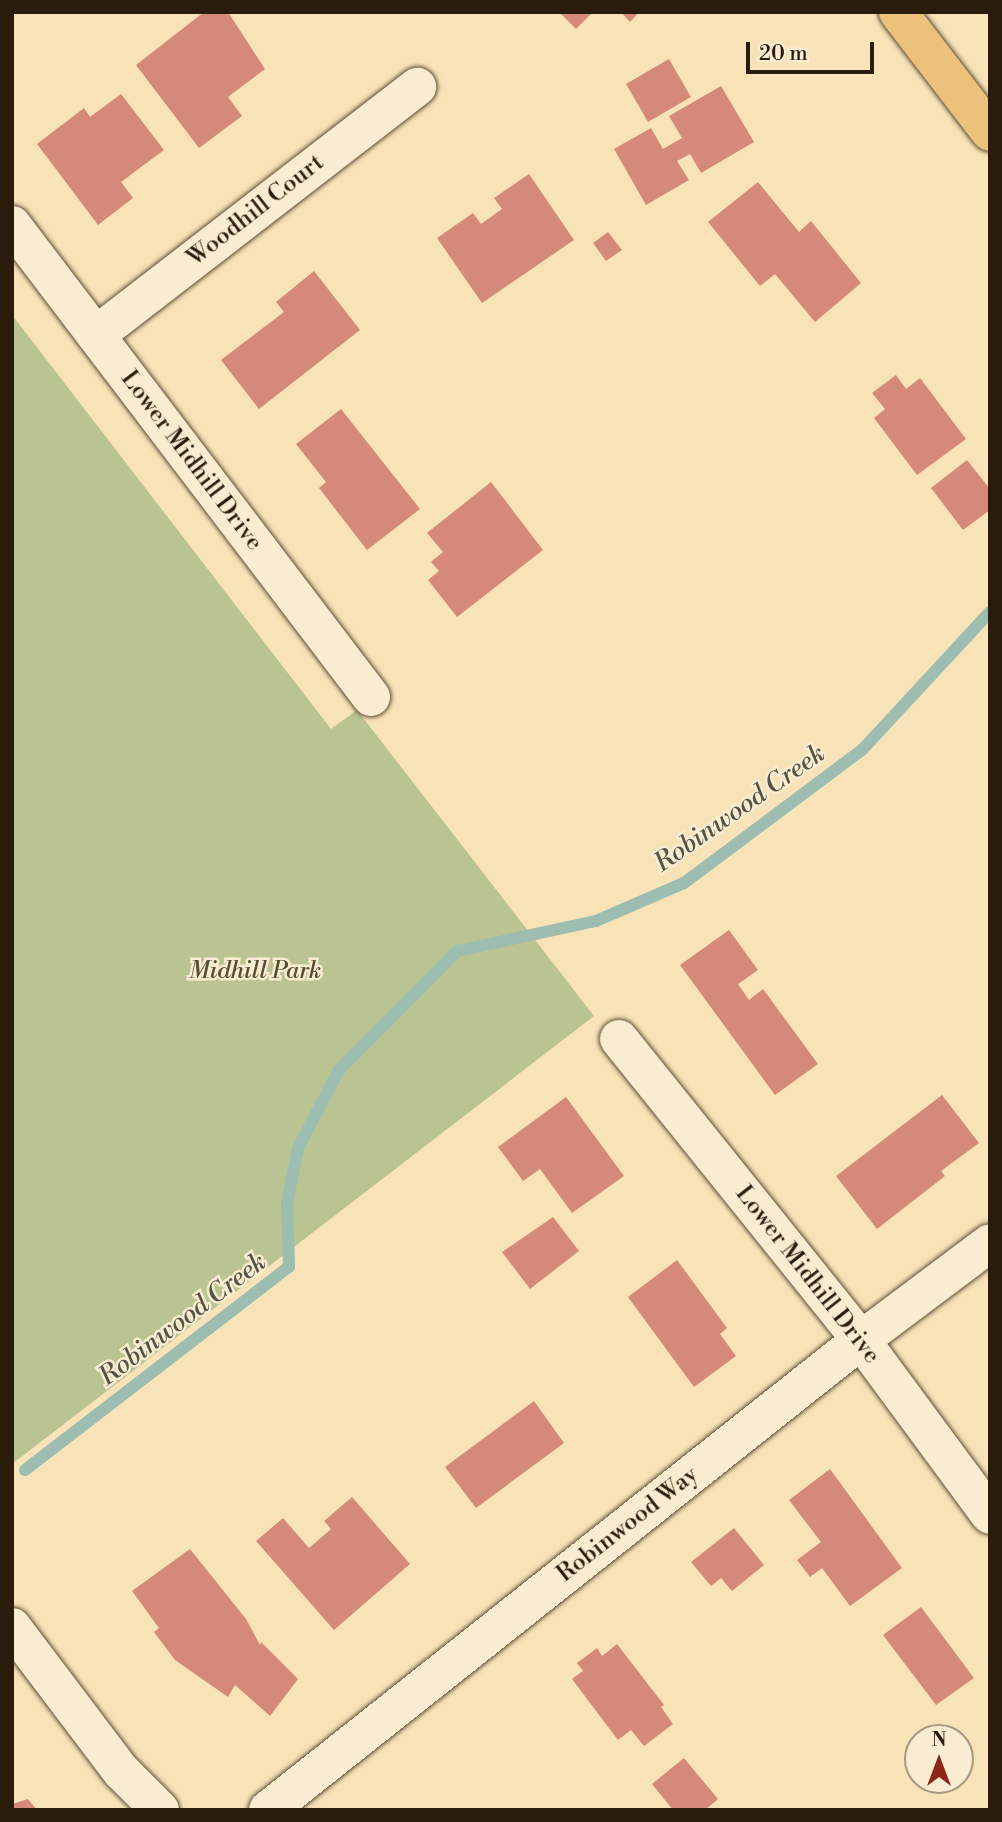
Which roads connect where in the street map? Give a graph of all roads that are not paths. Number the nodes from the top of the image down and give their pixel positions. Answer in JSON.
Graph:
{"nodes":[{"id":1,"x":898,"y":12,"type":"edge"},
{"id":2,"x":417,"y":87,"type":"dead end"},
{"id":3,"x":990,"y":132,"type":"edge"},
{"id":4,"x":12,"y":225,"type":"edge"},
{"id":5,"x":96,"y":335,"type":"junction"},
{"id":6,"x":370,"y":697,"type":"dead end"},
{"id":7,"x":619,"y":1040,"type":"dead end"},
{"id":8,"x":990,"y":1243,"type":"edge"},
{"id":9,"x":862,"y":1339,"type":"junction"},
{"id":10,"x":990,"y":1515,"type":"edge"},
{"id":11,"x":12,"y":1627,"type":"edge"},
{"id":12,"x":160,"y":1810,"type":"edge"},
{"id":13,"x":268,"y":1810,"type":"edge"}],
"edges":[{"from":1,"to":3,"type":"main road"},
{"from":2,"to":5,"type":"street","name":"Woodhill Court"},
{"from":4,"to":5,"type":"street","name":"Lower Midhill Drive"},
{"from":5,"to":6,"type":"street","name":"Lower Midhill Drive"},
{"from":7,"to":9,"type":"street","name":"Lower Midhill Drive"},
{"from":8,"to":9,"type":"street","name":"Robinwood Way"},
{"from":9,"to":10,"type":"street","name":"Lower Midhill Drive"},
{"from":9,"to":13,"type":"street","name":"Robinwood Way"},
{"from":11,"to":12,"type":"street"}]}
